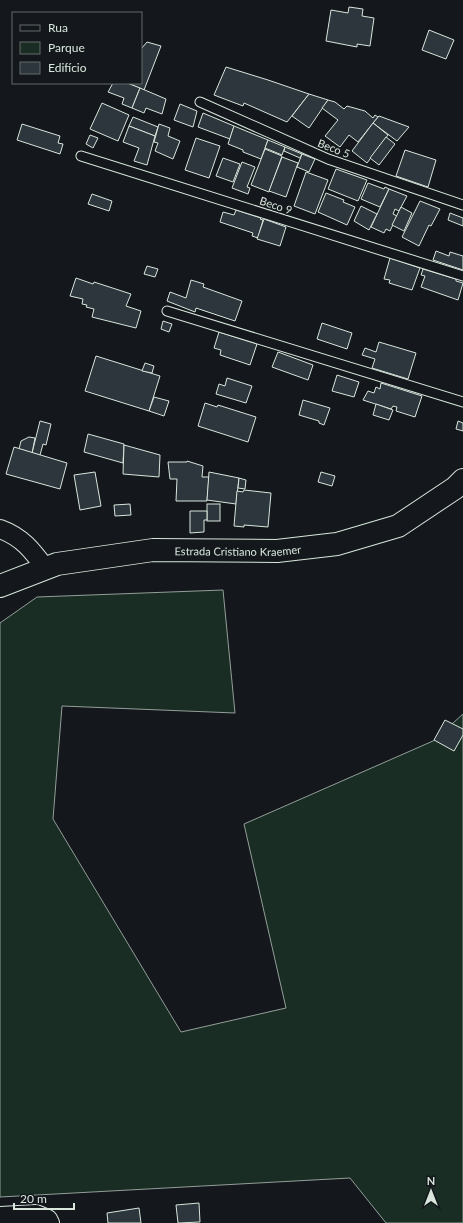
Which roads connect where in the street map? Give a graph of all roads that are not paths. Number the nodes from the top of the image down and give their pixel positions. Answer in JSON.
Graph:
{"nodes":[{"id":1,"x":200,"y":102,"type":"dead end"},
{"id":2,"x":81,"y":156,"type":"dead end"},
{"id":3,"x":463,"y":205,"type":"edge"},
{"id":4,"x":463,"y":276,"type":"edge"},
{"id":5,"x":167,"y":311,"type":"dead end"},
{"id":6,"x":463,"y":402,"type":"edge"},
{"id":7,"x":463,"y":480,"type":"edge"},
{"id":8,"x":0,"y":529,"type":"edge"},
{"id":9,"x":46,"y":569,"type":"junction"},
{"id":10,"x":0,"y":586,"type":"edge"},
{"id":11,"x":0,"y":1216,"type":"edge"},
{"id":12,"x":50,"y":1223,"type":"edge"}],
"edges":[{"from":1,"to":3,"type":"lane","name":"Beco 5"},
{"from":2,"to":4,"type":"lane","name":"Beco 9"},
{"from":5,"to":6,"type":"lane"},
{"from":7,"to":9,"type":"main road","name":"Estrada Cristiano Kraemer"},
{"from":8,"to":9,"type":"street"},
{"from":9,"to":10,"type":"main road","name":"Estrada Cristiano Kraemer"},
{"from":11,"to":12,"type":"street"}]}
